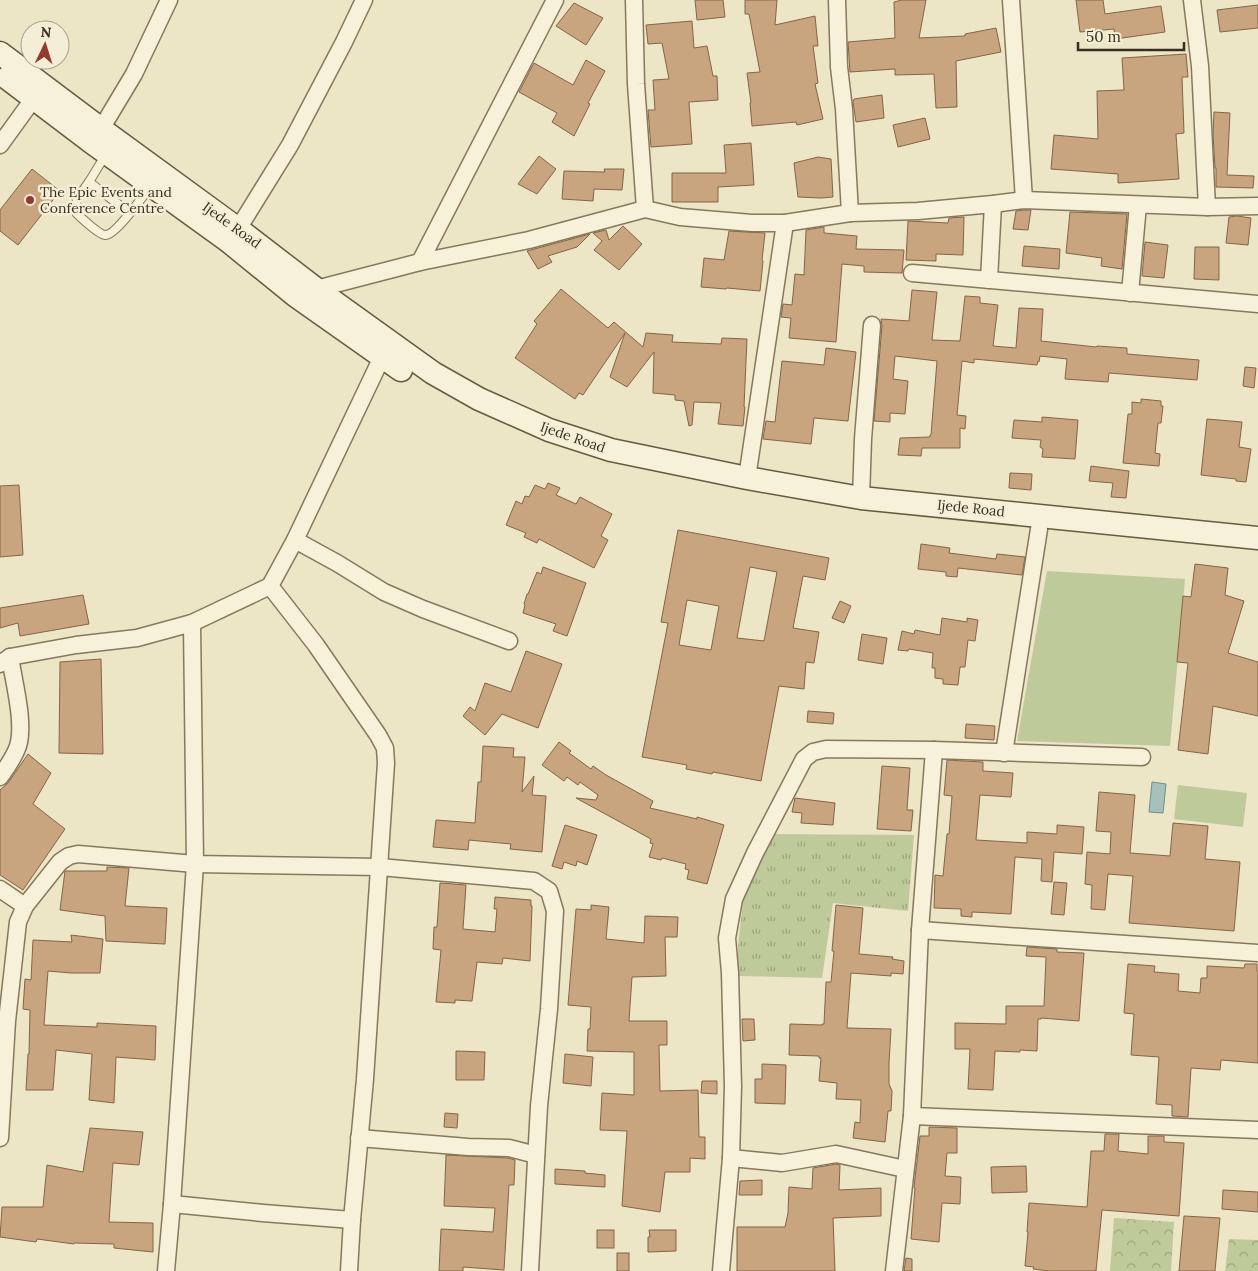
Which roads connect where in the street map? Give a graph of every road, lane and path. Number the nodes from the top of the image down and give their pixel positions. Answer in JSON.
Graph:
{"nodes":[{"id":1,"x":169,"y":0,"type":"edge"},
{"id":2,"x":364,"y":0,"type":"edge"},
{"id":3,"x":555,"y":0,"type":"edge"},
{"id":4,"x":634,"y":0,"type":"edge"},
{"id":5,"x":837,"y":0,"type":"edge"},
{"id":6,"x":1011,"y":0,"type":"edge"},
{"id":7,"x":1192,"y":0,"type":"edge"},
{"id":8,"x":0,"y":53,"type":"edge"},
{"id":9,"x":0,"y":72,"type":"edge"},
{"id":10,"x":34,"y":98,"type":"junction"},
{"id":11,"x":102,"y":129,"type":"junction"},
{"id":12,"x":0,"y":145,"type":"edge"},
{"id":13,"x":107,"y":153,"type":"junction"},
{"id":14,"x":89,"y":182,"type":"junction"},
{"id":15,"x":152,"y":186,"type":"junction"},
{"id":16,"x":1024,"y":200,"type":"junction"},
{"id":17,"x":993,"y":204,"type":"junction"},
{"id":18,"x":1138,"y":205,"type":"junction"},
{"id":19,"x":1258,"y":206,"type":"edge"},
{"id":20,"x":1207,"y":207,"type":"junction"},
{"id":21,"x":645,"y":209,"type":"junction"},
{"id":22,"x":130,"y":213,"type":"junction"},
{"id":23,"x":850,"y":213,"type":"junction"},
{"id":24,"x":785,"y":222,"type":"junction"},
{"id":25,"x":238,"y":229,"type":"junction"},
{"id":26,"x":420,"y":262,"type":"junction"},
{"id":27,"x":912,"y":273,"type":"dead end"},
{"id":28,"x":989,"y":280,"type":"junction"},
{"id":29,"x":316,"y":289,"type":"junction"},
{"id":30,"x":1130,"y":293,"type":"junction"},
{"id":31,"x":1258,"y":304,"type":"edge"},
{"id":32,"x":872,"y":326,"type":"dead end"},
{"id":33,"x":382,"y":357,"type":"junction"},
{"id":34,"x":747,"y":478,"type":"junction"},
{"id":35,"x":860,"y":498,"type":"junction"},
{"id":36,"x":958,"y":515,"type":"junction"},
{"id":37,"x":1039,"y":529,"type":"junction"},
{"id":38,"x":1258,"y":538,"type":"edge"},
{"id":39,"x":295,"y":540,"type":"junction"},
{"id":40,"x":1258,"y":552,"type":"edge"},
{"id":41,"x":270,"y":586,"type":"junction"},
{"id":42,"x":192,"y":623,"type":"junction"},
{"id":43,"x":509,"y":641,"type":"dead end"},
{"id":44,"x":5,"y":661,"type":"edge"},
{"id":45,"x":934,"y":750,"type":"junction"},
{"id":46,"x":1004,"y":753,"type":"junction"},
{"id":47,"x":1142,"y":757,"type":"dead end"},
{"id":48,"x":0,"y":777,"type":"edge"},
{"id":49,"x":195,"y":864,"type":"junction"},
{"id":50,"x":380,"y":867,"type":"junction"},
{"id":51,"x":0,"y":889,"type":"edge"},
{"id":52,"x":25,"y":906,"type":"junction"},
{"id":53,"x":920,"y":930,"type":"junction"},
{"id":54,"x":1258,"y":953,"type":"edge"},
{"id":55,"x":912,"y":1116,"type":"junction"},
{"id":56,"x":1258,"y":1130,"type":"edge"},
{"id":57,"x":0,"y":1138,"type":"edge"},
{"id":58,"x":359,"y":1138,"type":"junction"},
{"id":59,"x":536,"y":1155,"type":"junction"},
{"id":60,"x":732,"y":1158,"type":"junction"},
{"id":61,"x":906,"y":1169,"type":"junction"},
{"id":62,"x":172,"y":1204,"type":"junction"},
{"id":63,"x":352,"y":1220,"type":"junction"},
{"id":64,"x":166,"y":1271,"type":"edge"},
{"id":65,"x":349,"y":1271,"type":"edge"},
{"id":66,"x":530,"y":1271,"type":"edge"},
{"id":67,"x":721,"y":1271,"type":"edge"},
{"id":68,"x":894,"y":1271,"type":"edge"}],
"edges":[{"from":1,"to":11,"type":"street"},
{"from":2,"to":25,"type":"street"},
{"from":3,"to":26,"type":"street"},
{"from":4,"to":21,"type":"street"},
{"from":5,"to":23,"type":"street"},
{"from":6,"to":16,"type":"street"},
{"from":7,"to":20,"type":"street"},
{"from":8,"to":11,"type":"main road","name":"Ijede Road"},
{"from":9,"to":10,"type":"main road","name":"Ijede Road"},
{"from":10,"to":12,"type":"street"},
{"from":10,"to":13,"type":"main road","name":"Ijede Road"},
{"from":11,"to":25,"type":"main road","name":"Ijede Road"},
{"from":13,"to":14,"type":"lane"},
{"from":13,"to":15,"type":"main road","name":"Ijede Road"},
{"from":14,"to":22,"type":"lane"},
{"from":14,"to":22,"type":"lane"},
{"from":15,"to":22,"type":"lane"},
{"from":15,"to":33,"type":"main road","name":"Ijede Road"},
{"from":16,"to":17,"type":"street"},
{"from":16,"to":18,"type":"street"},
{"from":17,"to":23,"type":"street"},
{"from":17,"to":28,"type":"street"},
{"from":18,"to":20,"type":"street"},
{"from":18,"to":30,"type":"street"},
{"from":19,"to":20,"type":"street"},
{"from":21,"to":24,"type":"street"},
{"from":21,"to":26,"type":"street"},
{"from":23,"to":24,"type":"street"},
{"from":24,"to":34,"type":"street"},
{"from":25,"to":29,"type":"main road","name":"Ijede Road"},
{"from":26,"to":29,"type":"street"},
{"from":27,"to":28,"type":"street"},
{"from":28,"to":30,"type":"street"},
{"from":29,"to":34,"type":"main road","name":"Ijede Road"},
{"from":30,"to":31,"type":"street"},
{"from":32,"to":35,"type":"street"},
{"from":33,"to":36,"type":"main road","name":"Ijede Road"},
{"from":33,"to":39,"type":"street"},
{"from":34,"to":35,"type":"main road","name":"Ijede Road"},
{"from":35,"to":36,"type":"main road","name":"Ijede Road"},
{"from":36,"to":37,"type":"main road","name":"Ijede Road"},
{"from":36,"to":38,"type":"main road","name":"Ijede Road"},
{"from":37,"to":40,"type":"main road","name":"Ijede Road"},
{"from":37,"to":46,"type":"street"},
{"from":39,"to":41,"type":"street"},
{"from":39,"to":43,"type":"street"},
{"from":41,"to":42,"type":"street"},
{"from":41,"to":50,"type":"street"},
{"from":42,"to":44,"type":"street"},
{"from":42,"to":49,"type":"street"},
{"from":44,"to":48,"type":"street"},
{"from":45,"to":46,"type":"street"},
{"from":45,"to":53,"type":"street"},
{"from":45,"to":60,"type":"street"},
{"from":46,"to":47,"type":"street"},
{"from":49,"to":50,"type":"street"},
{"from":49,"to":52,"type":"street"},
{"from":49,"to":62,"type":"street"},
{"from":50,"to":58,"type":"street"},
{"from":50,"to":59,"type":"street"},
{"from":51,"to":52,"type":"street"},
{"from":52,"to":57,"type":"street"},
{"from":53,"to":54,"type":"street"},
{"from":53,"to":55,"type":"street"},
{"from":55,"to":56,"type":"street"},
{"from":55,"to":61,"type":"street"},
{"from":58,"to":59,"type":"street"},
{"from":58,"to":63,"type":"street"},
{"from":59,"to":66,"type":"street"},
{"from":60,"to":61,"type":"street"},
{"from":60,"to":67,"type":"street"},
{"from":61,"to":68,"type":"street"},
{"from":62,"to":63,"type":"street"},
{"from":62,"to":64,"type":"street"},
{"from":63,"to":65,"type":"street"}]}
